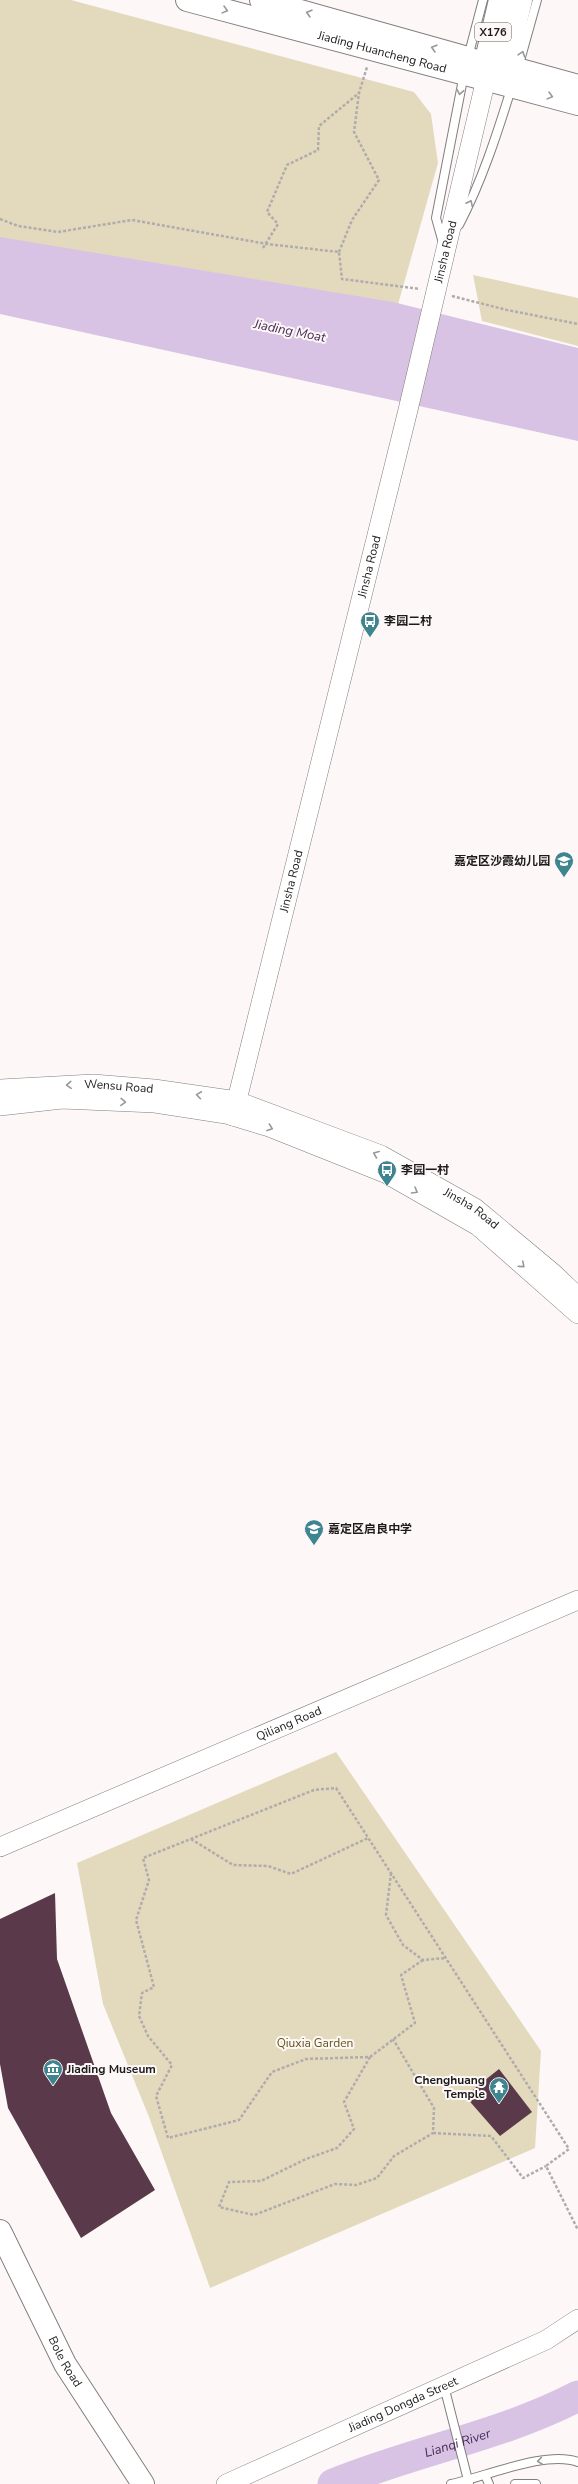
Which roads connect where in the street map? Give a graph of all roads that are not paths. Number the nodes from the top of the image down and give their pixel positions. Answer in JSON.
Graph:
{"nodes":[{"id":1,"x":187,"y":0,"type":"edge"},
{"id":2,"x":261,"y":0,"type":"edge"},
{"id":3,"x":483,"y":0,"type":"edge"},
{"id":4,"x":500,"y":0,"type":"edge"},
{"id":5,"x":521,"y":0,"type":"edge"},
{"id":6,"x":537,"y":0,"type":"edge"},
{"id":7,"x":491,"y":71,"type":"junction"},
{"id":8,"x":578,"y":86,"type":"edge"},
{"id":9,"x":578,"y":104,"type":"edge"},
{"id":10,"x":446,"y":250,"type":"junction"},
{"id":11,"x":0,"y":1089,"type":"edge"},
{"id":12,"x":0,"y":1106,"type":"edge"},
{"id":13,"x":235,"y":1108,"type":"junction"},
{"id":14,"x":578,"y":1297,"type":"edge"},
{"id":15,"x":578,"y":1314,"type":"edge"},
{"id":16,"x":578,"y":1600,"type":"edge"},
{"id":17,"x":0,"y":1847,"type":"edge"},
{"id":18,"x":1,"y":2237,"type":"edge"},
{"id":19,"x":578,"y":2319,"type":"edge"},
{"id":20,"x":444,"y":2386,"type":"junction"},
{"id":21,"x":578,"y":2462,"type":"edge"},
{"id":22,"x":485,"y":2475,"type":"junction"},
{"id":23,"x":469,"y":2482,"type":"edge"},
{"id":24,"x":143,"y":2484,"type":"edge"},
{"id":25,"x":226,"y":2484,"type":"edge"},
{"id":26,"x":451,"y":2484,"type":"edge"},
{"id":27,"x":489,"y":2484,"type":"edge"},
{"id":28,"x":515,"y":2484,"type":"edge"},
{"id":29,"x":536,"y":2484,"type":"edge"}],
"edges":[{"from":1,"to":7,"type":"main road","name":"Jiading Huancheng Road","one_way":true},
{"from":7,"to":2,"type":"main road","one_way":true},
{"from":3,"to":7,"type":"lane"},
{"from":4,"to":7,"type":"main road","number":"X176"},
{"from":5,"to":7,"type":"main road"},
{"from":7,"to":6,"type":"lane","one_way":true},
{"from":7,"to":8,"type":"main road"},
{"from":7,"to":9,"type":"main road","name":"Jiading Huancheng Road","one_way":true},
{"from":7,"to":10,"type":"street","name":"Jinsha Road"},
{"from":10,"to":7,"type":"lane","one_way":true},
{"from":10,"to":13,"type":"street","name":"Jinsha Road"},
{"from":13,"to":11,"type":"street","name":"Wensu Road","one_way":true},
{"from":12,"to":13,"type":"street","one_way":true},
{"from":14,"to":13,"type":"street","name":"Jinsha Road","one_way":true},
{"from":13,"to":15,"type":"street","one_way":true},
{"from":16,"to":17,"type":"street","name":"Qiliang Road"},
{"from":18,"to":24,"type":"main road","name":"Bole Road"},
{"from":19,"to":20,"type":"street","name":"Jiading Dongda Street"},
{"from":20,"to":23,"type":"lane"},
{"from":20,"to":25,"type":"street","name":"Jiading Dongda Street"},
{"from":21,"to":22,"type":"lane","one_way":true},
{"from":22,"to":23,"type":"lane"},
{"from":22,"to":27,"type":"lane"},
{"from":23,"to":26,"type":"lane"},
{"from":28,"to":29,"type":"lane"}]}
